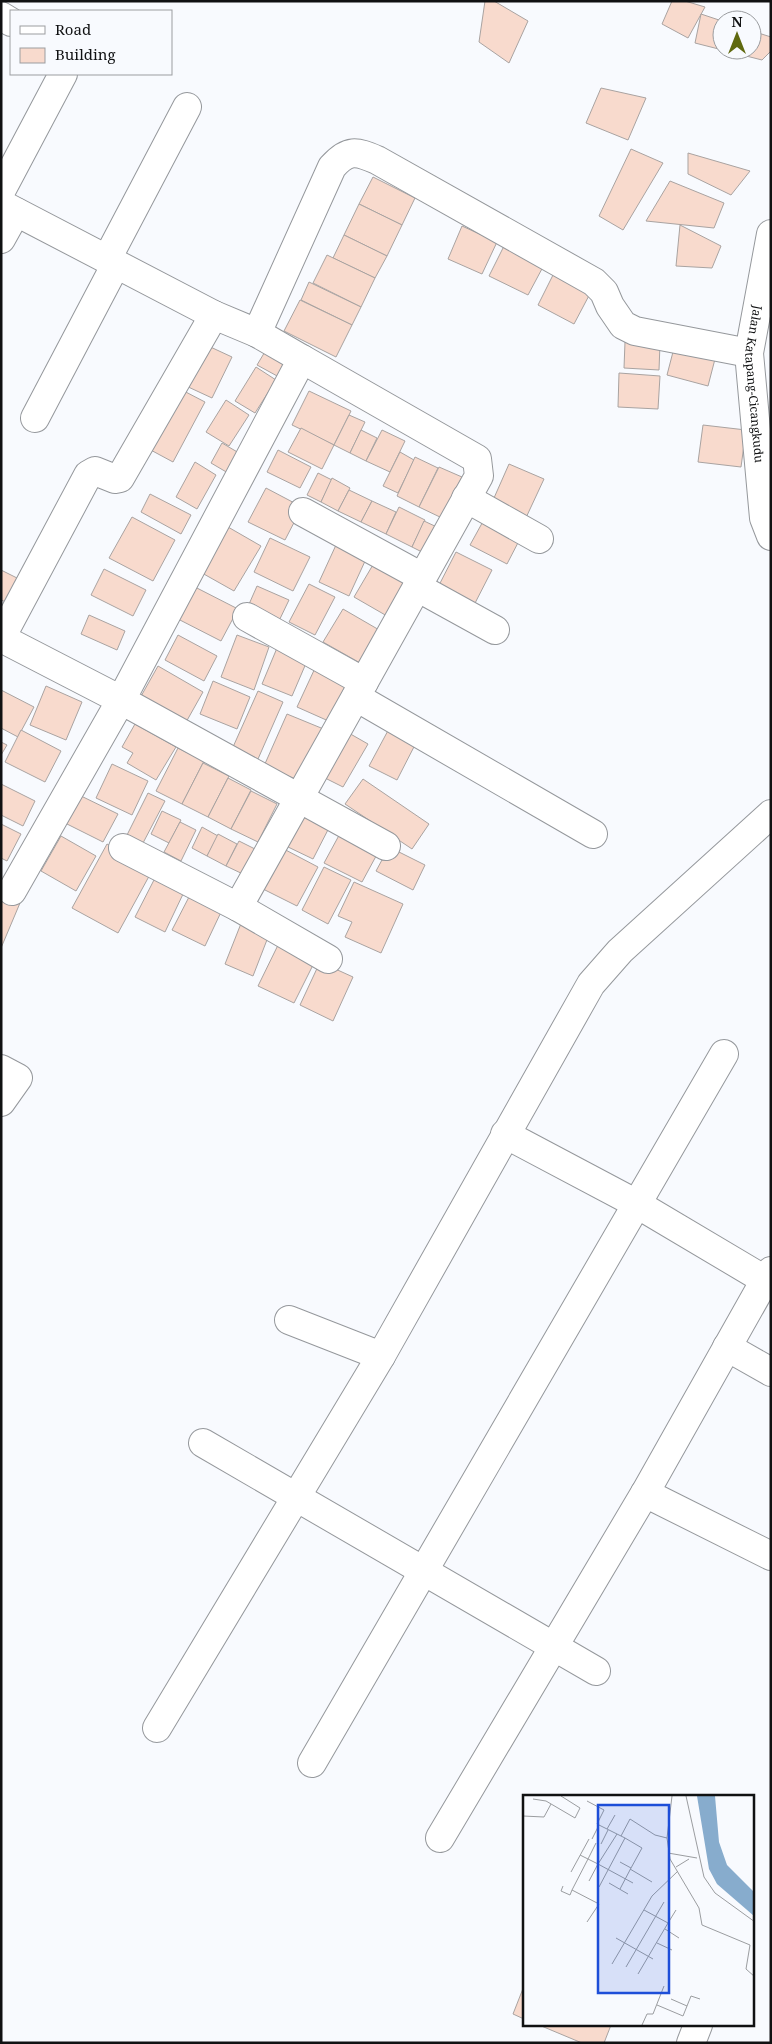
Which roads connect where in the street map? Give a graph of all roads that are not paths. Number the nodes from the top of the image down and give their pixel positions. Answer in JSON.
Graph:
{"nodes":[{"id":1,"x":63,"y":75,"type":"edge"},
{"id":2,"x":187,"y":107,"type":"dead end"},
{"id":3,"x":6,"y":202,"type":"edge"},
{"id":4,"x":771,"y":234,"type":"edge"},
{"id":5,"x":1,"y":239,"type":"edge"},
{"id":6,"x":111,"y":262,"type":"junction"},
{"id":7,"x":214,"y":315,"type":"junction"},
{"id":8,"x":257,"y":333,"type":"junction"},
{"id":9,"x":749,"y":353,"type":"junction"},
{"id":10,"x":302,"y":359,"type":"junction"},
{"id":11,"x":35,"y":418,"type":"dead end"},
{"id":12,"x":466,"y":498,"type":"junction"},
{"id":13,"x":303,"y":512,"type":"dead end"},
{"id":14,"x":768,"y":525,"type":"edge"},
{"id":15,"x":539,"y":538,"type":"dead end"},
{"id":16,"x":419,"y":582,"type":"junction"},
{"id":17,"x":247,"y":617,"type":"dead end"},
{"id":18,"x":495,"y":630,"type":"dead end"},
{"id":19,"x":1,"y":638,"type":"edge"},
{"id":20,"x":360,"y":689,"type":"junction"},
{"id":21,"x":121,"y":700,"type":"junction"},
{"id":22,"x":299,"y":798,"type":"junction"},
{"id":23,"x":771,"y":814,"type":"edge"},
{"id":24,"x":593,"y":834,"type":"dead end"},
{"id":25,"x":386,"y":846,"type":"dead end"},
{"id":26,"x":124,"y":848,"type":"dead end"},
{"id":27,"x":12,"y":891,"type":"dead end"},
{"id":28,"x":238,"y":908,"type":"junction"},
{"id":29,"x":328,"y":959,"type":"dead end"},
{"id":30,"x":724,"y":1054,"type":"dead end"},
{"id":31,"x":1,"y":1068,"type":"edge"},
{"id":32,"x":1,"y":1102,"type":"edge"},
{"id":33,"x":505,"y":1134,"type":"junction"},
{"id":34,"x":637,"y":1204,"type":"junction"},
{"id":35,"x":768,"y":1276,"type":"edge"},
{"id":36,"x":289,"y":1320,"type":"dead end"},
{"id":37,"x":728,"y":1347,"type":"junction"},
{"id":38,"x":381,"y":1356,"type":"junction"},
{"id":39,"x":771,"y":1372,"type":"edge"},
{"id":40,"x":203,"y":1443,"type":"dead end"},
{"id":41,"x":645,"y":1493,"type":"junction"},
{"id":42,"x":296,"y":1497,"type":"junction"},
{"id":43,"x":771,"y":1556,"type":"edge"},
{"id":44,"x":423,"y":1570,"type":"junction"},
{"id":45,"x":554,"y":1646,"type":"junction"},
{"id":46,"x":596,"y":1671,"type":"dead end"},
{"id":47,"x":157,"y":1728,"type":"dead end"},
{"id":48,"x":312,"y":1763,"type":"dead end"},
{"id":49,"x":440,"y":1838,"type":"dead end"},
{"id":50,"x":698,"y":2026,"type":"edge"},
{"id":51,"x":692,"y":2043,"type":"edge"}],
"edges":[{"from":1,"to":3,"type":"street"},
{"from":2,"to":6,"type":"street"},
{"from":3,"to":5,"type":"street"},
{"from":3,"to":6,"type":"street"},
{"from":4,"to":9,"type":"street","name":"Jalan Katapang-Cicangkudu"},
{"from":6,"to":7,"type":"street"},
{"from":6,"to":11,"type":"street"},
{"from":7,"to":8,"type":"street"},
{"from":7,"to":19,"type":"street"},
{"from":8,"to":9,"type":"street"},
{"from":8,"to":10,"type":"street"},
{"from":9,"to":14,"type":"street","name":"Jalan Katapang-Cicangkudu"},
{"from":10,"to":12,"type":"street"},
{"from":10,"to":21,"type":"street"},
{"from":12,"to":15,"type":"street"},
{"from":12,"to":16,"type":"street"},
{"from":13,"to":16,"type":"street"},
{"from":16,"to":18,"type":"street"},
{"from":16,"to":20,"type":"street"},
{"from":17,"to":20,"type":"street"},
{"from":19,"to":21,"type":"street"},
{"from":20,"to":22,"type":"street"},
{"from":20,"to":24,"type":"street"},
{"from":21,"to":22,"type":"street"},
{"from":21,"to":27,"type":"street"},
{"from":22,"to":25,"type":"street"},
{"from":22,"to":28,"type":"street"},
{"from":23,"to":33,"type":"street"},
{"from":26,"to":28,"type":"street"},
{"from":28,"to":29,"type":"street"},
{"from":30,"to":34,"type":"street"},
{"from":31,"to":32,"type":"street"},
{"from":33,"to":34,"type":"street"},
{"from":33,"to":38,"type":"street"},
{"from":34,"to":35,"type":"street"},
{"from":34,"to":44,"type":"street"},
{"from":35,"to":37,"type":"street"},
{"from":36,"to":38,"type":"street"},
{"from":37,"to":39,"type":"street"},
{"from":37,"to":41,"type":"street"},
{"from":38,"to":42,"type":"street"},
{"from":40,"to":42,"type":"street"},
{"from":41,"to":43,"type":"street"},
{"from":41,"to":45,"type":"street"},
{"from":42,"to":44,"type":"street"},
{"from":42,"to":47,"type":"street"},
{"from":44,"to":45,"type":"street"},
{"from":44,"to":48,"type":"street"},
{"from":45,"to":46,"type":"street"},
{"from":45,"to":49,"type":"street"},
{"from":50,"to":51,"type":"street"}]}
